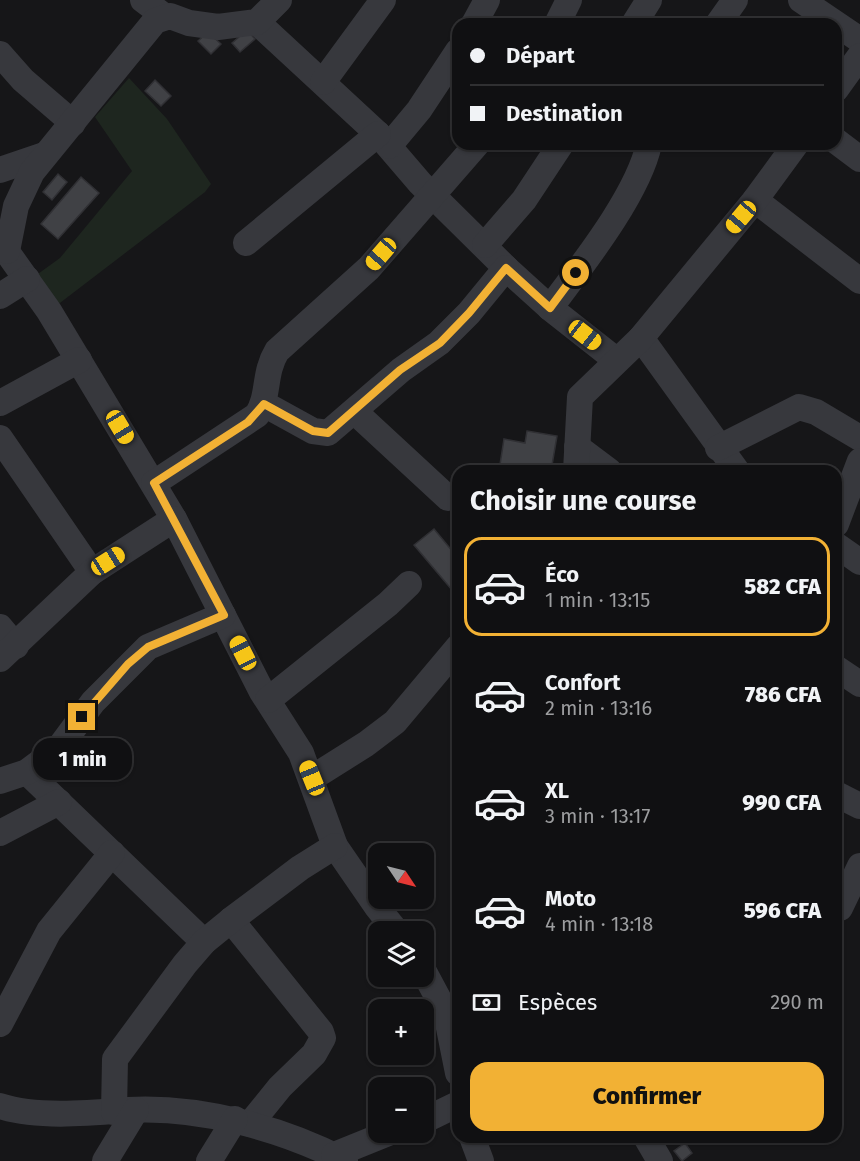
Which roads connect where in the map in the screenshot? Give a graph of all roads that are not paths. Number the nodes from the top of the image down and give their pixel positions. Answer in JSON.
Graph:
{"nodes":[{"id":1,"x":143,"y":0,"type":"edge"},
{"id":2,"x":279,"y":0,"type":"edge"},
{"id":3,"x":382,"y":0,"type":"edge"},
{"id":4,"x":487,"y":0,"type":"edge"},
{"id":5,"x":569,"y":0,"type":"edge"},
{"id":6,"x":649,"y":0,"type":"edge"},
{"id":7,"x":735,"y":0,"type":"edge"},
{"id":8,"x":801,"y":0,"type":"edge"},
{"id":9,"x":177,"y":11,"type":"edge"},
{"id":10,"x":477,"y":18,"type":"edge"},
{"id":11,"x":560,"y":18,"type":"edge"},
{"id":12,"x":638,"y":18,"type":"edge"},
{"id":13,"x":722,"y":18,"type":"edge"},
{"id":14,"x":828,"y":18,"type":"edge"},
{"id":15,"x":256,"y":22,"type":"junction"},
{"id":16,"x":842,"y":28,"type":"edge"},
{"id":17,"x":860,"y":40,"type":"edge"},
{"id":18,"x":0,"y":54,"type":"edge"},
{"id":19,"x":860,"y":56,"type":"edge"},
{"id":20,"x":452,"y":60,"type":"edge"},
{"id":21,"x":842,"y":81,"type":"edge"},
{"id":22,"x":323,"y":82,"type":"junction"},
{"id":23,"x":73,"y":123,"type":"junction"},
{"id":24,"x":383,"y":140,"type":"junction"},
{"id":25,"x":842,"y":146,"type":"edge"},
{"id":26,"x":472,"y":150,"type":"edge"},
{"id":27,"x":557,"y":150,"type":"edge"},
{"id":28,"x":647,"y":150,"type":"edge"},
{"id":29,"x":792,"y":150,"type":"edge"},
{"id":30,"x":44,"y":155,"type":"junction"},
{"id":31,"x":860,"y":159,"type":"edge"},
{"id":32,"x":0,"y":170,"type":"edge"},
{"id":33,"x":434,"y":196,"type":"junction"},
{"id":34,"x":755,"y":200,"type":"junction"},
{"id":35,"x":246,"y":243,"type":"dead end"},
{"id":36,"x":485,"y":245,"type":"junction"},
{"id":37,"x":4,"y":246,"type":"edge"},
{"id":38,"x":506,"y":268,"type":"junction"},
{"id":39,"x":27,"y":279,"type":"junction"},
{"id":40,"x":860,"y":281,"type":"edge"},
{"id":41,"x":0,"y":296,"type":"edge"},
{"id":42,"x":550,"y":308,"type":"junction"},
{"id":43,"x":641,"y":338,"type":"junction"},
{"id":44,"x":79,"y":360,"type":"junction"},
{"id":45,"x":616,"y":360,"type":"junction"},
{"id":46,"x":0,"y":403,"type":"edge"},
{"id":47,"x":264,"y":404,"type":"junction"},
{"id":48,"x":355,"y":412,"type":"junction"},
{"id":49,"x":0,"y":438,"type":"edge"},
{"id":50,"x":860,"y":438,"type":"edge"},
{"id":51,"x":718,"y":448,"type":"junction"},
{"id":52,"x":577,"y":459,"type":"edge"},
{"id":53,"x":860,"y":461,"type":"edge"},
{"id":54,"x":593,"y":465,"type":"edge"},
{"id":55,"x":732,"y":465,"type":"edge"},
{"id":56,"x":154,"y":483,"type":"junction"},
{"id":57,"x":448,"y":498,"type":"dead end"},
{"id":58,"x":842,"y":508,"type":"edge"},
{"id":59,"x":174,"y":519,"type":"junction"},
{"id":60,"x":842,"y":549,"type":"edge"},
{"id":61,"x":860,"y":562,"type":"edge"},
{"id":62,"x":92,"y":572,"type":"junction"},
{"id":63,"x":409,"y":585,"type":"dead end"},
{"id":64,"x":224,"y":615,"type":"junction"},
{"id":65,"x":0,"y":627,"type":"edge"},
{"id":66,"x":8,"y":653,"type":"edge"},
{"id":67,"x":452,"y":654,"type":"edge"},
{"id":68,"x":842,"y":673,"type":"edge"},
{"id":69,"x":860,"y":684,"type":"edge"},
{"id":70,"x":268,"y":700,"type":"junction"},
{"id":71,"x":27,"y":772,"type":"junction"},
{"id":72,"x":312,"y":778,"type":"junction"},
{"id":73,"x":0,"y":781,"type":"edge"},
{"id":74,"x":842,"y":797,"type":"edge"},
{"id":75,"x":59,"y":802,"type":"junction"},
{"id":76,"x":860,"y":806,"type":"edge"},
{"id":77,"x":0,"y":833,"type":"edge"},
{"id":78,"x":335,"y":846,"type":"junction"},
{"id":79,"x":112,"y":853,"type":"junction"},
{"id":80,"x":860,"y":866,"type":"edge"},
{"id":81,"x":842,"y":904,"type":"edge"},
{"id":82,"x":231,"y":920,"type":"junction"},
{"id":83,"x":388,"y":921,"type":"edge"},
{"id":84,"x":204,"y":942,"type":"junction"},
{"id":85,"x":434,"y":983,"type":"edge"},
{"id":86,"x":452,"y":1004,"type":"edge"},
{"id":87,"x":0,"y":1024,"type":"edge"},
{"id":88,"x":0,"y":1106,"type":"edge"},
{"id":89,"x":452,"y":1107,"type":"edge"},
{"id":90,"x":125,"y":1111,"type":"junction"},
{"id":91,"x":434,"y":1116,"type":"edge"},
{"id":92,"x":242,"y":1122,"type":"junction"},
{"id":93,"x":369,"y":1143,"type":"edge"},
{"id":94,"x":474,"y":1143,"type":"edge"},
{"id":95,"x":650,"y":1143,"type":"edge"},
{"id":96,"x":339,"y":1158,"type":"edge"},
{"id":97,"x":105,"y":1161,"type":"edge"},
{"id":98,"x":209,"y":1161,"type":"edge"},
{"id":99,"x":481,"y":1161,"type":"edge"},
{"id":100,"x":660,"y":1161,"type":"edge"}],
"edges":[{"from":1,"to":9,"type":"street"},
{"from":2,"to":15,"type":"street"},
{"from":3,"to":22,"type":"street"},
{"from":4,"to":10,"type":"street"},
{"from":5,"to":11,"type":"street"},
{"from":6,"to":12,"type":"street"},
{"from":7,"to":13,"type":"street"},
{"from":8,"to":14,"type":"street"},
{"from":9,"to":15,"type":"street"},
{"from":9,"to":23,"type":"street"},
{"from":15,"to":22,"type":"street"},
{"from":16,"to":17,"type":"street"},
{"from":18,"to":23,"type":"street"},
{"from":19,"to":21,"type":"street"},
{"from":20,"to":24,"type":"street"},
{"from":22,"to":24,"type":"street"},
{"from":23,"to":30,"type":"street"},
{"from":24,"to":33,"type":"street"},
{"from":24,"to":35,"type":"street"},
{"from":25,"to":31,"type":"street"},
{"from":26,"to":33,"type":"street"},
{"from":27,"to":36,"type":"street"},
{"from":28,"to":42,"type":"street"},
{"from":29,"to":34,"type":"street"},
{"from":30,"to":32,"type":"street"},
{"from":30,"to":37,"type":"street"},
{"from":33,"to":36,"type":"street"},
{"from":33,"to":47,"type":"street"},
{"from":34,"to":40,"type":"street"},
{"from":34,"to":43,"type":"street"},
{"from":36,"to":38,"type":"street"},
{"from":37,"to":39,"type":"street"},
{"from":38,"to":42,"type":"street"},
{"from":38,"to":48,"type":"street"},
{"from":39,"to":41,"type":"street"},
{"from":39,"to":44,"type":"street"},
{"from":42,"to":45,"type":"street"},
{"from":43,"to":45,"type":"street"},
{"from":43,"to":51,"type":"street"},
{"from":44,"to":46,"type":"street"},
{"from":44,"to":56,"type":"street"},
{"from":45,"to":52,"type":"street"},
{"from":47,"to":48,"type":"street"},
{"from":47,"to":56,"type":"street"},
{"from":48,"to":57,"type":"street"},
{"from":49,"to":62,"type":"street"},
{"from":50,"to":51,"type":"street"},
{"from":51,"to":55,"type":"street"},
{"from":52,"to":54,"type":"street"},
{"from":53,"to":58,"type":"street"},
{"from":56,"to":59,"type":"street"},
{"from":59,"to":62,"type":"street"},
{"from":59,"to":64,"type":"street"},
{"from":60,"to":61,"type":"street"},
{"from":62,"to":66,"type":"street"},
{"from":63,"to":70,"type":"street"},
{"from":64,"to":70,"type":"street"},
{"from":64,"to":71,"type":"street"},
{"from":65,"to":66,"type":"street"},
{"from":67,"to":72,"type":"street"},
{"from":68,"to":69,"type":"street"},
{"from":70,"to":72,"type":"street"},
{"from":71,"to":73,"type":"street"},
{"from":71,"to":75,"type":"street"},
{"from":72,"to":78,"type":"street"},
{"from":74,"to":76,"type":"street"},
{"from":75,"to":77,"type":"street"},
{"from":75,"to":79,"type":"street"},
{"from":78,"to":82,"type":"street"},
{"from":78,"to":83,"type":"street"},
{"from":79,"to":84,"type":"street"},
{"from":79,"to":87,"type":"street"},
{"from":80,"to":81,"type":"street"},
{"from":82,"to":84,"type":"street"},
{"from":82,"to":92,"type":"street"},
{"from":84,"to":90,"type":"street"},
{"from":85,"to":86,"type":"street"},
{"from":88,"to":90,"type":"street"},
{"from":89,"to":91,"type":"street"},
{"from":90,"to":92,"type":"street"},
{"from":90,"to":97,"type":"street"},
{"from":92,"to":96,"type":"street"},
{"from":92,"to":98,"type":"street"},
{"from":93,"to":96,"type":"street"},
{"from":94,"to":99,"type":"street"},
{"from":95,"to":100,"type":"street"}]}
